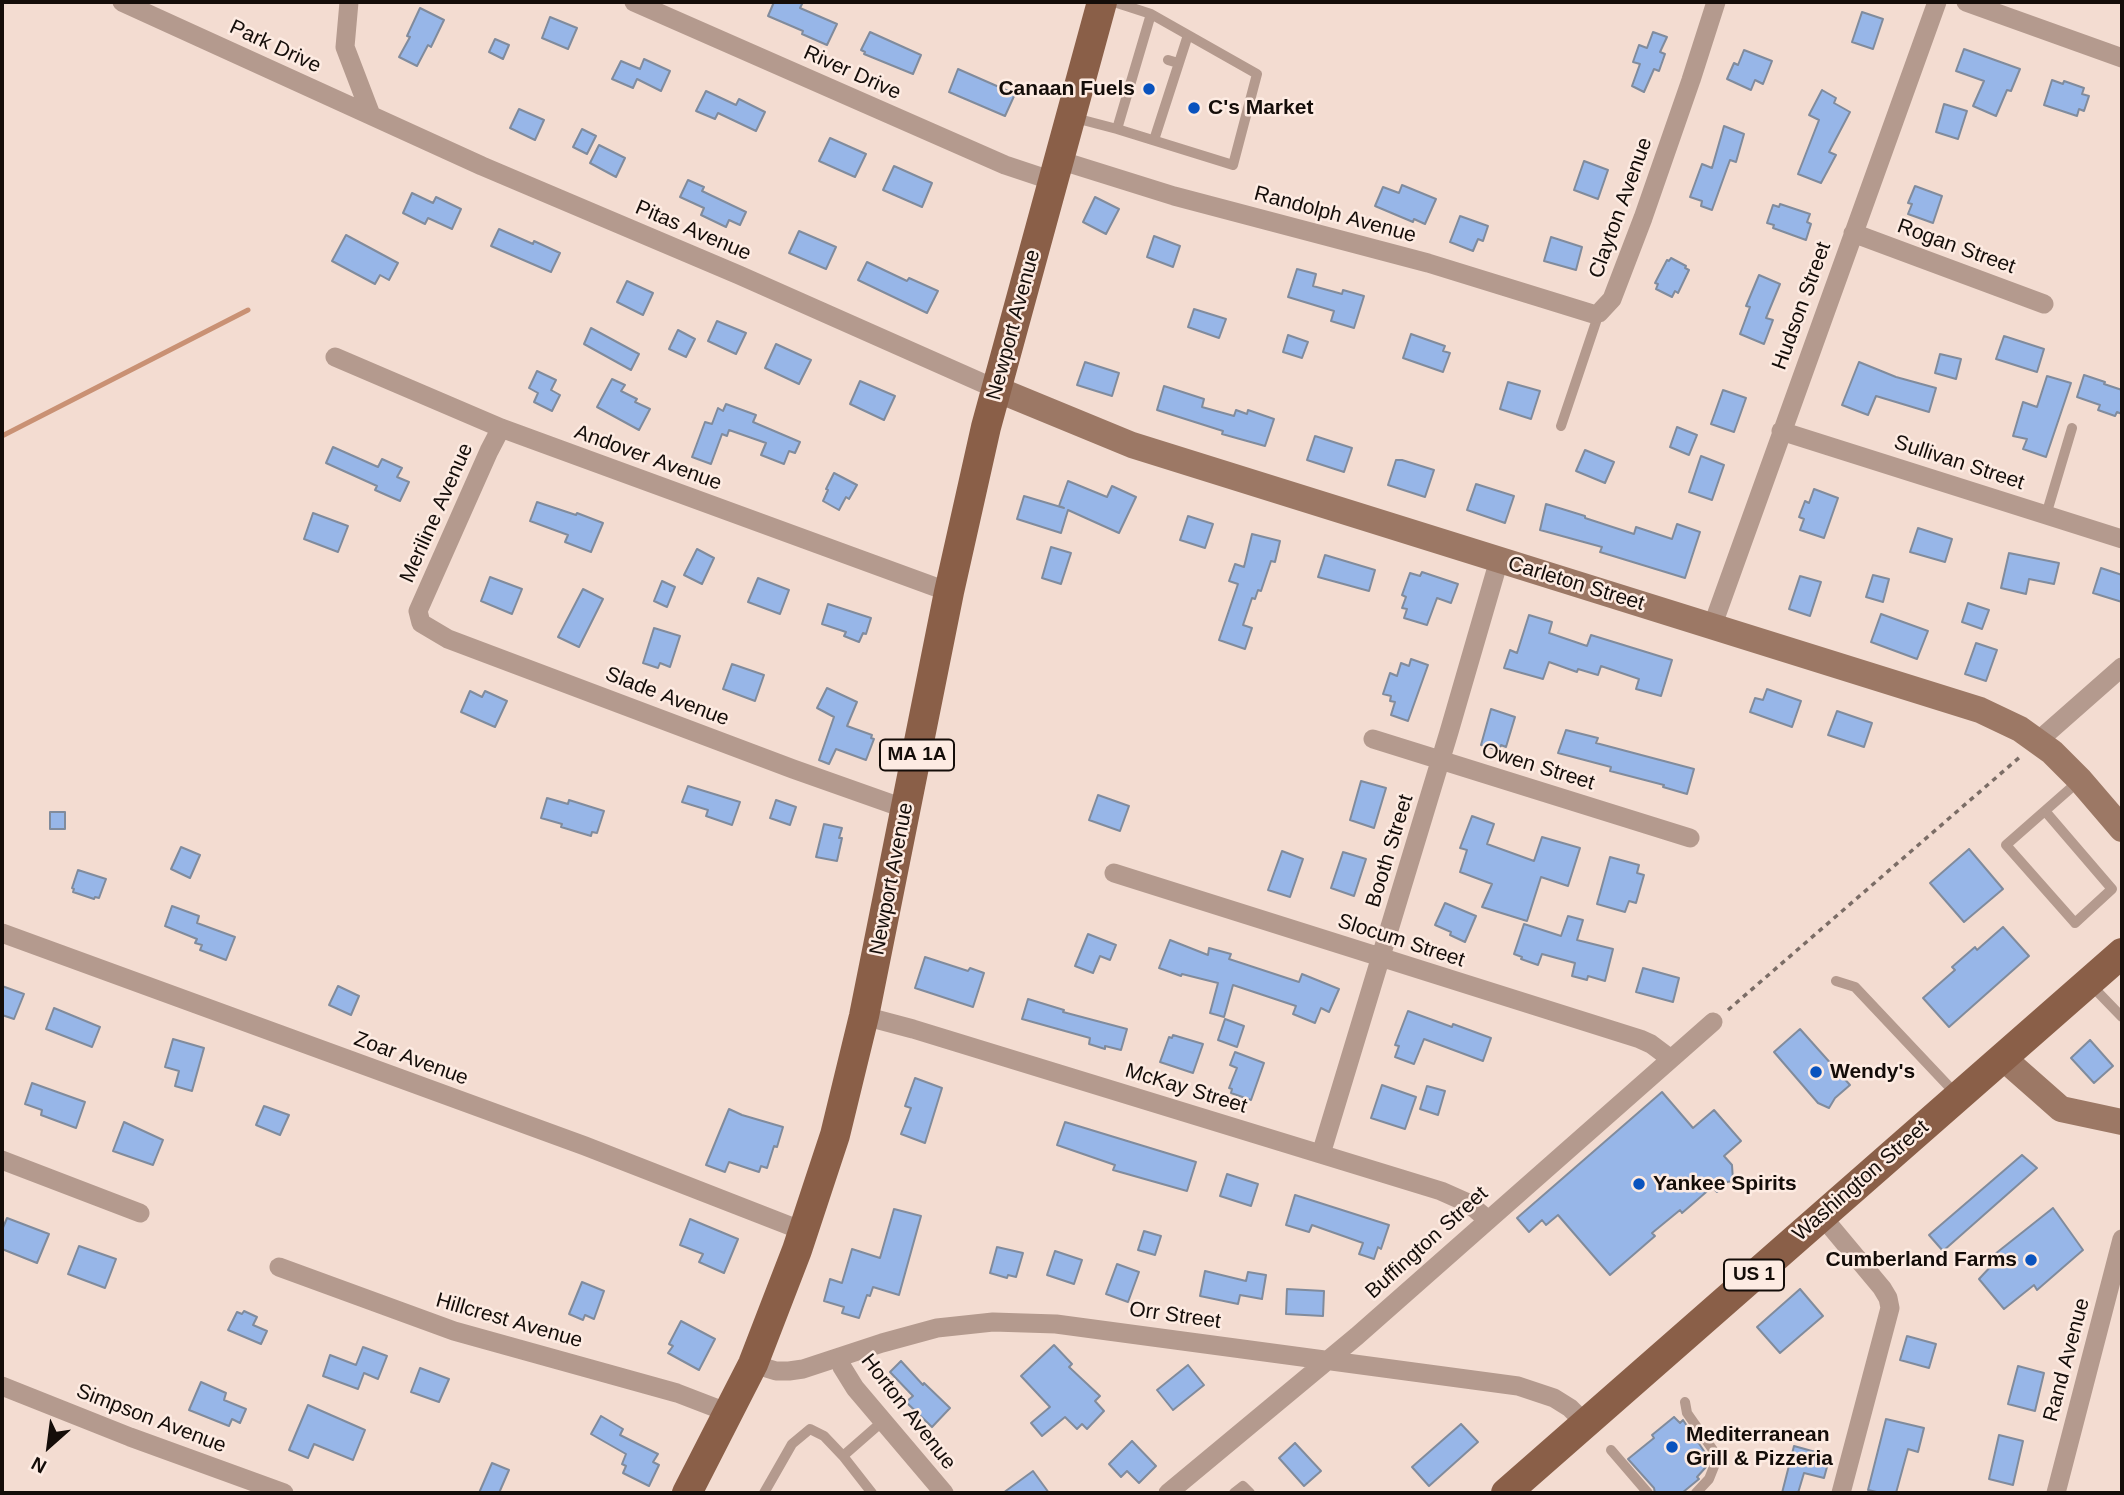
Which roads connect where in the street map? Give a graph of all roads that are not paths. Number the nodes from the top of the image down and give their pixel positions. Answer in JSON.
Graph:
{"nodes":[{"id":1,"x":122,"y":2,"type":"edge"},
{"id":2,"x":349,"y":2,"type":"edge"},
{"id":3,"x":634,"y":2,"type":"edge"},
{"id":4,"x":1102,"y":2,"type":"edge"},
{"id":5,"x":1114,"y":2,"type":"edge"},
{"id":6,"x":1716,"y":2,"type":"edge"},
{"id":7,"x":1937,"y":2,"type":"edge"},
{"id":8,"x":1966,"y":2,"type":"edge"},
{"id":9,"x":1151,"y":14,"type":"junction"},
{"id":10,"x":1188,"y":34,"type":"junction"},
{"id":11,"x":1140,"y":51,"type":"junction"},
{"id":12,"x":1151,"y":55,"type":"dead end"},
{"id":13,"x":2122,"y":58,"type":"edge"},
{"id":14,"x":371,"y":116,"type":"junction"},
{"id":15,"x":1071,"y":117,"type":"junction"},
{"id":16,"x":1117,"y":128,"type":"junction"},
{"id":17,"x":1154,"y":140,"type":"junction"},
{"id":18,"x":1056,"y":171,"type":"junction"},
{"id":19,"x":1853,"y":233,"type":"junction"},
{"id":20,"x":2044,"y":304,"type":"dead end"},
{"id":21,"x":1599,"y":313,"type":"junction"},
{"id":22,"x":335,"y":357,"type":"dead end"},
{"id":23,"x":996,"y":389,"type":"junction"},
{"id":24,"x":1561,"y":426,"type":"dead end"},
{"id":25,"x":502,"y":428,"type":"junction"},
{"id":26,"x":2071,"y":428,"type":"dead end"},
{"id":27,"x":1781,"y":431,"type":"junction"},
{"id":28,"x":2046,"y":515,"type":"junction"},
{"id":29,"x":2122,"y":539,"type":"edge"},
{"id":30,"x":1499,"y":560,"type":"junction"},
{"id":31,"x":949,"y":592,"type":"junction"},
{"id":32,"x":418,"y":618,"type":"joint"},
{"id":33,"x":1712,"y":627,"type":"junction"},
{"id":34,"x":2122,"y":667,"type":"edge"},
{"id":35,"x":1373,"y":739,"type":"dead end"},
{"id":36,"x":2038,"y":741,"type":"junction"},
{"id":37,"x":1441,"y":760,"type":"junction"},
{"id":38,"x":2080,"y":780,"type":"junction"},
{"id":39,"x":906,"y":808,"type":"junction"},
{"id":40,"x":2045,"y":811,"type":"junction"},
{"id":41,"x":2122,"y":829,"type":"edge"},
{"id":42,"x":1690,"y":838,"type":"dead end"},
{"id":43,"x":1114,"y":873,"type":"dead end"},
{"id":44,"x":2,"y":933,"type":"edge"},
{"id":45,"x":2122,"y":953,"type":"edge"},
{"id":46,"x":1381,"y":959,"type":"junction"},
{"id":47,"x":1836,"y":981,"type":"dead end"},
{"id":48,"x":2089,"y":982,"type":"junction"},
{"id":49,"x":2120,"y":1012,"type":"edge"},
{"id":50,"x":864,"y":1016,"type":"junction"},
{"id":51,"x":1713,"y":1022,"type":"road end"},
{"id":52,"x":2002,"y":1057,"type":"junction"},
{"id":53,"x":1671,"y":1059,"type":"junction"},
{"id":54,"x":1959,"y":1097,"type":"junction"},
{"id":55,"x":2122,"y":1122,"type":"edge"},
{"id":56,"x":1321,"y":1154,"type":"junction"},
{"id":57,"x":2,"y":1160,"type":"edge"},
{"id":58,"x":140,"y":1213,"type":"dead end"},
{"id":59,"x":1821,"y":1216,"type":"junction"},
{"id":60,"x":1487,"y":1219,"type":"junction"},
{"id":61,"x":803,"y":1231,"type":"junction"},
{"id":62,"x":2122,"y":1239,"type":"edge"},
{"id":63,"x":279,"y":1267,"type":"dead end"},
{"id":64,"x":839,"y":1357,"type":"junction"},
{"id":65,"x":1327,"y":1361,"type":"junction"},
{"id":66,"x":752,"y":1364,"type":"junction"},
{"id":67,"x":2,"y":1386,"type":"edge"},
{"id":68,"x":1685,"y":1402,"type":"dead end"},
{"id":69,"x":729,"y":1413,"type":"junction"},
{"id":70,"x":883,"y":1421,"type":"junction"},
{"id":71,"x":1585,"y":1423,"type":"junction"},
{"id":72,"x":1611,"y":1450,"type":"dead end"},
{"id":73,"x":842,"y":1456,"type":"junction"},
{"id":74,"x":1510,"y":1492,"type":"edge"},
{"id":75,"x":284,"y":1493,"type":"edge"},
{"id":76,"x":687,"y":1493,"type":"edge"},
{"id":77,"x":764,"y":1493,"type":"edge"},
{"id":78,"x":872,"y":1493,"type":"edge"},
{"id":79,"x":944,"y":1493,"type":"edge"},
{"id":80,"x":1168,"y":1493,"type":"edge"},
{"id":81,"x":1234,"y":1493,"type":"edge"},
{"id":82,"x":1250,"y":1493,"type":"edge"},
{"id":83,"x":1648,"y":1493,"type":"edge"},
{"id":84,"x":1696,"y":1493,"type":"edge"},
{"id":85,"x":1841,"y":1493,"type":"edge"},
{"id":86,"x":2056,"y":1493,"type":"edge"}],
"edges":[{"from":1,"to":14,"type":"street","name":"Park Drive"},
{"from":2,"to":14,"type":"street"},
{"from":3,"to":18,"type":"street","name":"River Drive"},
{"from":4,"to":15,"type":"main road","name":"Newport Avenue","number":"MA 1A"},
{"from":5,"to":9,"type":"lane"},
{"from":6,"to":21,"type":"street","name":"Clayton Avenue"},
{"from":7,"to":19,"type":"street","name":"Hudson Street"},
{"from":8,"to":13,"type":"street"},
{"from":9,"to":10,"type":"lane"},
{"from":9,"to":11,"type":"lane"},
{"from":10,"to":17,"type":"lane"},
{"from":10,"to":17,"type":"lane"},
{"from":11,"to":12,"type":"lane"},
{"from":11,"to":16,"type":"lane"},
{"from":14,"to":23,"type":"street","name":"Pitas Avenue"},
{"from":15,"to":16,"type":"lane"},
{"from":15,"to":18,"type":"main road","name":"Newport Avenue","number":"MA 1A"},
{"from":16,"to":17,"type":"lane"},
{"from":18,"to":21,"type":"street","name":"Randolph Avenue"},
{"from":18,"to":23,"type":"main road","name":"Newport Avenue","number":"MA 1A"},
{"from":19,"to":20,"type":"street","name":"Rogan Street"},
{"from":19,"to":27,"type":"street","name":"Hudson Street"},
{"from":21,"to":24,"type":"lane","name":"Clayton Avenue"},
{"from":22,"to":25,"type":"street","name":"Andover Avenue"},
{"from":23,"to":30,"type":"street","name":"Carleton Street"},
{"from":23,"to":31,"type":"main road","name":"Newport Avenue","number":"MA 1A"},
{"from":25,"to":31,"type":"street","name":"Andover Avenue"},
{"from":25,"to":32,"type":"street","name":"Meriline Avenue"},
{"from":26,"to":28,"type":"lane"},
{"from":27,"to":28,"type":"street","name":"Sullivan Street"},
{"from":27,"to":33,"type":"street","name":"Hudson Street"},
{"from":28,"to":29,"type":"street","name":"Sullivan Street"},
{"from":30,"to":33,"type":"street","name":"Carleton Street"},
{"from":30,"to":37,"type":"street","name":"Booth Street"},
{"from":31,"to":39,"type":"main road","name":"Newport Avenue","number":"MA 1A"},
{"from":32,"to":39,"type":"street","name":"Slade Avenue"},
{"from":33,"to":36,"type":"street","name":"Carleton Street"},
{"from":34,"to":36,"type":"street"},
{"from":35,"to":37,"type":"street","name":"Owen Street"},
{"from":36,"to":38,"type":"street","name":"Carleton Street"},
{"from":37,"to":42,"type":"street","name":"Owen Street"},
{"from":37,"to":46,"type":"street","name":"Booth Street"},
{"from":38,"to":40,"type":"lane"},
{"from":38,"to":41,"type":"street","name":"Carleton Street"},
{"from":39,"to":50,"type":"main road","name":"Newport Avenue","number":"MA 1A"},
{"from":40,"to":40,"type":"lane"},
{"from":43,"to":46,"type":"street","name":"Slocum Street"},
{"from":44,"to":61,"type":"street","name":"Zoar Avenue"},
{"from":45,"to":48,"type":"main road","name":"Washington Street","number":"US 1"},
{"from":46,"to":53,"type":"street","name":"Slocum Street"},
{"from":46,"to":56,"type":"street","name":"Booth Street"},
{"from":47,"to":54,"type":"lane"},
{"from":48,"to":49,"type":"lane"},
{"from":48,"to":52,"type":"main road","name":"Washington Street","number":"US 1"},
{"from":50,"to":56,"type":"street","name":"McKay Street"},
{"from":50,"to":61,"type":"main road","name":"Newport Avenue","number":"MA 1A"},
{"from":51,"to":53,"type":"street","name":"Buffington Street"},
{"from":52,"to":54,"type":"main road","name":"Washington Street","number":"US 1"},
{"from":52,"to":55,"type":"street"},
{"from":53,"to":60,"type":"street","name":"Buffington Street"},
{"from":54,"to":59,"type":"main road","name":"Washington Street","number":"US 1"},
{"from":56,"to":60,"type":"street","name":"McKay Street"},
{"from":57,"to":58,"type":"street"},
{"from":59,"to":71,"type":"main road","name":"Washington Street","number":"US 1"},
{"from":59,"to":85,"type":"street"},
{"from":60,"to":65,"type":"street","name":"Buffington Street"},
{"from":61,"to":66,"type":"main road","name":"Newport Avenue","number":"MA 1A"},
{"from":62,"to":86,"type":"street","name":"Rand Avenue"},
{"from":63,"to":69,"type":"street","name":"Hillcrest Avenue"},
{"from":64,"to":65,"type":"street","name":"Orr Street"},
{"from":64,"to":66,"type":"street","name":"Orr Street"},
{"from":64,"to":70,"type":"street","name":"Horton Avenue"},
{"from":65,"to":71,"type":"street","name":"Orr Street"},
{"from":65,"to":80,"type":"street","name":"Buffington Street"},
{"from":66,"to":69,"type":"main road","name":"Newport Avenue","number":"MA 1A"},
{"from":67,"to":75,"type":"street","name":"Simpson Avenue"},
{"from":68,"to":84,"type":"lane"},
{"from":69,"to":76,"type":"main road","name":"Newport Avenue","number":"MA 1A"},
{"from":70,"to":73,"type":"lane"},
{"from":70,"to":79,"type":"street","name":"Horton Avenue"},
{"from":71,"to":74,"type":"main road","name":"Washington Street","number":"US 1"},
{"from":72,"to":83,"type":"lane"},
{"from":73,"to":77,"type":"lane"},
{"from":73,"to":78,"type":"lane"},
{"from":81,"to":82,"type":"lane"}]}
